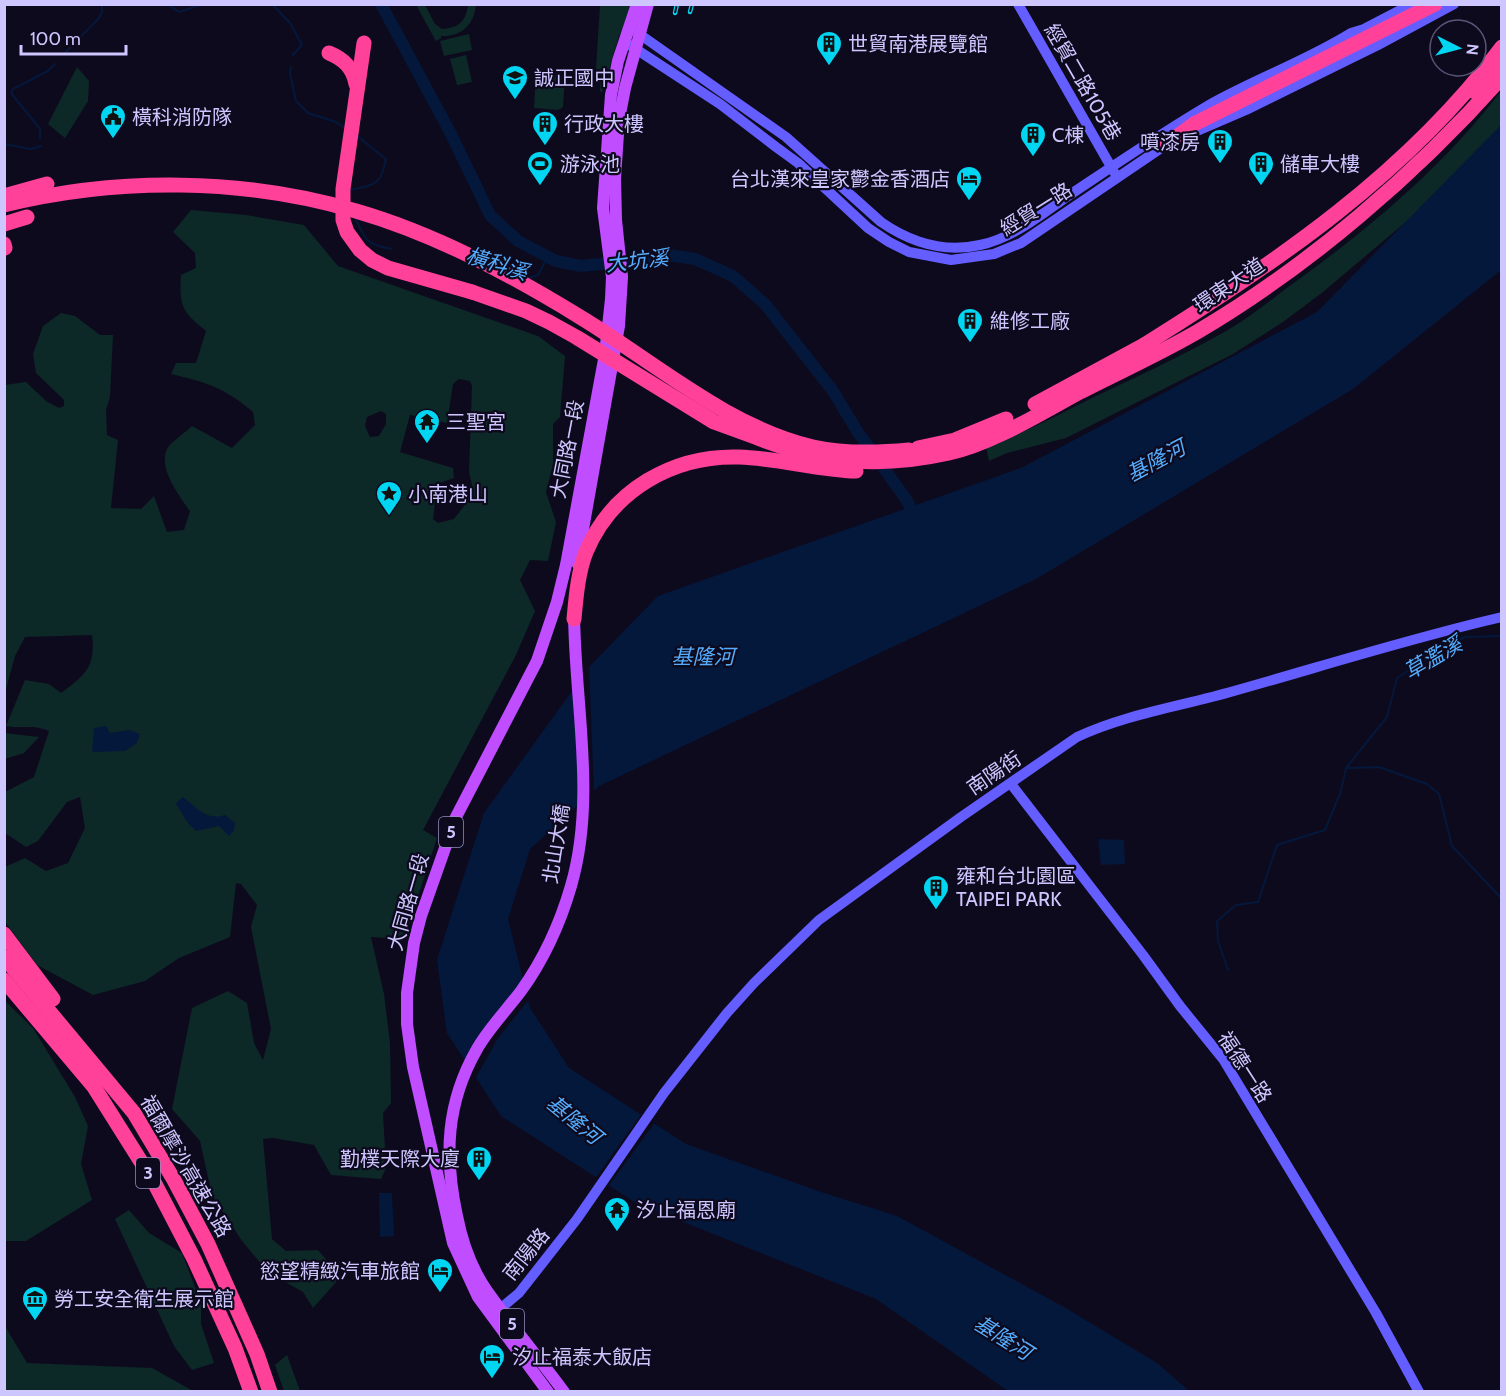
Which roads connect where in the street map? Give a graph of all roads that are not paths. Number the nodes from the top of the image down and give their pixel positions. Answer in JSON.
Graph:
{"nodes":[{"id":1,"x":637,"y":4,"type":"edge"},
{"id":2,"x":648,"y":4,"type":"edge"},
{"id":3,"x":1018,"y":4,"type":"edge"},
{"id":4,"x":1412,"y":4,"type":"edge"},
{"id":5,"x":1435,"y":4,"type":"edge"},
{"id":6,"x":1454,"y":4,"type":"edge"},
{"id":7,"x":630,"y":27,"type":"junction"},
{"id":8,"x":641,"y":34,"type":"junction"},
{"id":9,"x":364,"y":43,"type":"dead end"},
{"id":10,"x":630,"y":46,"type":"junction"},
{"id":11,"x":1502,"y":47,"type":"edge"},
{"id":12,"x":329,"y":53,"type":"dead end"},
{"id":13,"x":1502,"y":60,"type":"edge"},
{"id":14,"x":1502,"y":77,"type":"edge"},
{"id":15,"x":356,"y":93,"type":"junction"},
{"id":16,"x":1167,"y":144,"type":"junction"},
{"id":17,"x":1114,"y":172,"type":"junction"},
{"id":18,"x":47,"y":184,"type":"dead end"},
{"id":19,"x":6,"y":199,"type":"edge"},
{"id":20,"x":4,"y":213,"type":"edge"},
{"id":21,"x":27,"y":218,"type":"dead end"},
{"id":22,"x":4,"y":224,"type":"edge"},
{"id":23,"x":617,"y":276,"type":"junction"},
{"id":24,"x":1241,"y":294,"type":"junction"},
{"id":25,"x":1144,"y":345,"type":"junction"},
{"id":26,"x":1100,"y":382,"type":"junction"},
{"id":27,"x":758,"y":438,"type":"junction"},
{"id":28,"x":950,"y":453,"type":"junction"},
{"id":29,"x":592,"y":480,"type":"joint"},
{"id":30,"x":1502,"y":617,"type":"edge"},
{"id":31,"x":574,"y":619,"type":"junction"},
{"id":32,"x":1011,"y":784,"type":"junction"},
{"id":33,"x":4,"y":934,"type":"edge"},
{"id":34,"x":4,"y":957,"type":"edge"},
{"id":35,"x":4,"y":980,"type":"edge"},
{"id":36,"x":122,"y":1098,"type":"junction"},
{"id":37,"x":577,"y":1219,"type":"joint"},
{"id":38,"x":501,"y":1308,"type":"junction"},
{"id":39,"x":251,"y":1392,"type":"edge"},
{"id":40,"x":270,"y":1392,"type":"edge"},
{"id":41,"x":548,"y":1392,"type":"edge"},
{"id":42,"x":564,"y":1392,"type":"edge"},
{"id":43,"x":1419,"y":1392,"type":"edge"}],
"edges":[{"from":1,"to":7,"type":"main road","number":"5"},
{"from":2,"to":8,"type":"main road","number":"5"},
{"from":3,"to":17,"type":"street","name":"經貿二路105巷"},
{"from":4,"to":17,"type":"street","name":"經貿一路"},
{"from":5,"to":16,"type":"highway"},
{"from":6,"to":16,"type":"street","name":"經貿一路"},
{"from":7,"to":8,"type":"street","name":"經貿一路"},
{"from":7,"to":10,"type":"main road","number":"5"},
{"from":8,"to":10,"type":"main road","number":"5"},
{"from":8,"to":17,"type":"street","name":"經貿一路"},
{"from":9,"to":15,"type":"highway"},
{"from":10,"to":17,"type":"street","name":"經貿一路"},
{"from":10,"to":23,"type":"main road","number":"5"},
{"from":11,"to":25,"type":"highway","name":"環東大道"},
{"from":12,"to":15,"type":"highway"},
{"from":13,"to":24,"type":"highway"},
{"from":14,"to":26,"type":"highway","name":"環東大道"},
{"from":15,"to":27,"type":"highway","bridge":true},
{"from":16,"to":17,"type":"street","name":"經貿一路"},
{"from":18,"to":19,"type":"highway"},
{"from":19,"to":25,"type":"highway","bridge":true},
{"from":20,"to":27,"type":"highway","bridge":true},
{"from":21,"to":22,"type":"highway"},
{"from":23,"to":29,"type":"main road","name":"大同路一段","number":"5"},
{"from":23,"to":41,"type":"main road","name":"大同路一段","number":"5"},
{"from":24,"to":25,"type":"highway"},
{"from":24,"to":26,"type":"highway"},
{"from":26,"to":28,"type":"highway","name":"環東大道"},
{"from":27,"to":28,"type":"highway","name":"環東大道"},
{"from":28,"to":31,"type":"highway"},
{"from":29,"to":31,"type":"main road","name":"北山大橋","number":"5"},
{"from":30,"to":32,"type":"street","name":"南陽街"},
{"from":31,"to":38,"type":"main road","name":"北山大橋","number":"5"},
{"from":32,"to":37,"type":"street","name":"南陽街"},
{"from":32,"to":43,"type":"street","name":"福德一路"},
{"from":33,"to":36,"type":"highway"},
{"from":34,"to":36,"type":"highway","name":"福爾摩沙高速公路","number":"3"},
{"from":35,"to":39,"type":"highway","name":"福爾摩沙高速公路","number":"3"},
{"from":36,"to":40,"type":"highway","name":"福爾摩沙高速公路","number":"3"},
{"from":37,"to":38,"type":"street","name":"南陽路"},
{"from":38,"to":42,"type":"main road","number":"5"}]}
